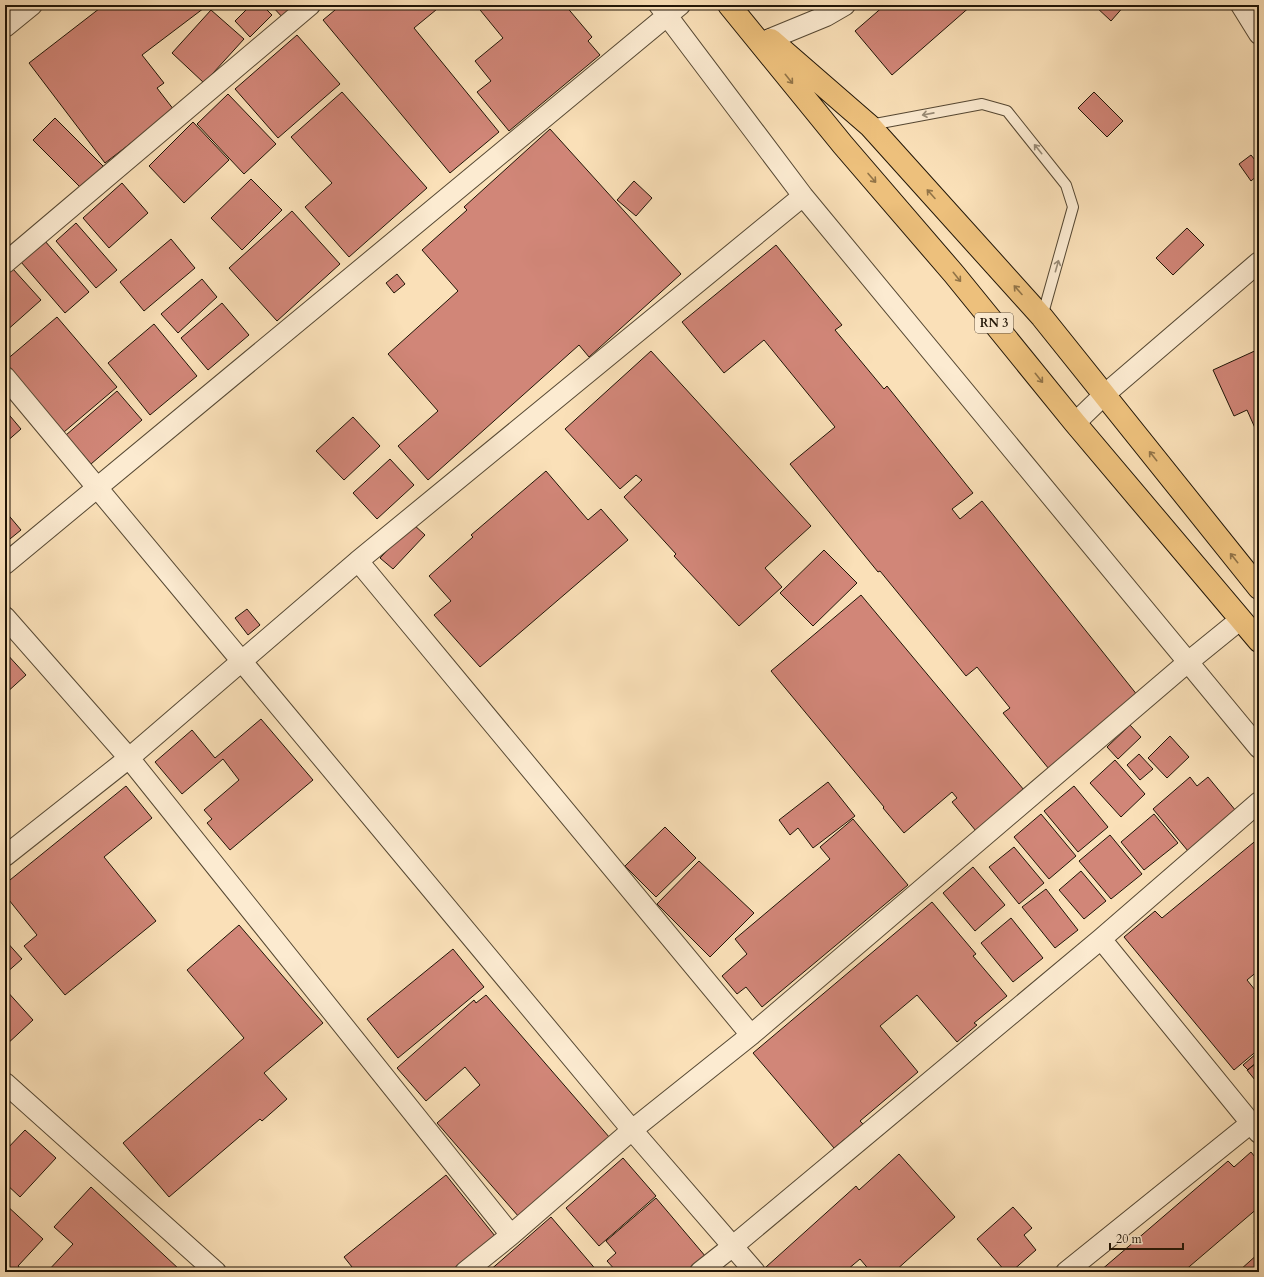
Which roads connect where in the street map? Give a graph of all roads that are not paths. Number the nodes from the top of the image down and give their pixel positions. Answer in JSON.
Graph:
{"nodes":[{"id":1,"x":32,"y":5,"type":"edge"},
{"id":2,"x":310,"y":5,"type":"edge"},
{"id":3,"x":729,"y":5,"type":"edge"},
{"id":4,"x":747,"y":5,"type":"edge"},
{"id":5,"x":845,"y":5,"type":"edge"},
{"id":6,"x":669,"y":8,"type":"edge"},
{"id":7,"x":1249,"y":9,"type":"edge"},
{"id":8,"x":823,"y":11,"type":"edge"},
{"id":9,"x":5,"y":27,"type":"edge"},
{"id":10,"x":1259,"y":34,"type":"edge"},
{"id":11,"x":770,"y":39,"type":"junction"},
{"id":12,"x":870,"y":126,"type":"junction"},
{"id":13,"x":803,"y":196,"type":"junction"},
{"id":14,"x":1259,"y":262,"type":"edge"},
{"id":15,"x":5,"y":263,"type":"edge"},
{"id":16,"x":1042,"y":317,"type":"junction"},
{"id":17,"x":5,"y":377,"type":"edge"},
{"id":18,"x":1104,"y":395,"type":"junction"},
{"id":19,"x":1075,"y":422,"type":"junction"},
{"id":20,"x":97,"y":487,"type":"junction"},
{"id":21,"x":358,"y":561,"type":"junction"},
{"id":22,"x":5,"y":564,"type":"edge"},
{"id":23,"x":1259,"y":588,"type":"edge"},
{"id":24,"x":5,"y":617,"type":"edge"},
{"id":25,"x":1241,"y":619,"type":"junction"},
{"id":26,"x":1259,"y":641,"type":"edge"},
{"id":27,"x":241,"y":661,"type":"junction"},
{"id":28,"x":1188,"y":662,"type":"junction"},
{"id":29,"x":1259,"y":748,"type":"edge"},
{"id":30,"x":128,"y":758,"type":"junction"},
{"id":31,"x":1259,"y":802,"type":"edge"},
{"id":32,"x":5,"y":856,"type":"edge"},
{"id":33,"x":1100,"y":939,"type":"junction"},
{"id":34,"x":751,"y":1035,"type":"junction"},
{"id":35,"x":5,"y":1083,"type":"edge"},
{"id":36,"x":1255,"y":1128,"type":"edge"},
{"id":37,"x":632,"y":1130,"type":"junction"},
{"id":38,"x":512,"y":1235,"type":"junction"},
{"id":39,"x":733,"y":1246,"type":"junction"},
{"id":40,"x":216,"y":1272,"type":"edge"},
{"id":41,"x":465,"y":1272,"type":"edge"},
{"id":42,"x":700,"y":1272,"type":"edge"},
{"id":43,"x":755,"y":1272,"type":"edge"},
{"id":44,"x":1066,"y":1272,"type":"edge"}],
"edges":[{"from":1,"to":9,"type":"street"},
{"from":2,"to":15,"type":"street"},
{"from":3,"to":19,"type":"highway","number":"RN 3","one_way":true},
{"from":4,"to":11,"type":"highway","number":"RN 3"},
{"from":5,"to":8,"type":"street"},
{"from":6,"to":13,"type":"street"},
{"from":6,"to":20,"type":"street"},
{"from":7,"to":10,"type":"street"},
{"from":8,"to":11,"type":"street"},
{"from":11,"to":12,"type":"highway","number":"RN 3"},
{"from":16,"to":12,"type":"highway","number":"RN 3","one_way":true},
{"from":16,"to":12,"type":"lane","one_way":true},
{"from":13,"to":21,"type":"street"},
{"from":13,"to":28,"type":"street"},
{"from":14,"to":18,"type":"street"},
{"from":16,"to":18,"type":"highway","number":"RN 3"},
{"from":17,"to":20,"type":"street"},
{"from":18,"to":19,"type":"street"},
{"from":23,"to":18,"type":"highway","number":"RN 3","one_way":true},
{"from":19,"to":25,"type":"highway","number":"RN 3"},
{"from":20,"to":22,"type":"street"},
{"from":20,"to":27,"type":"street"},
{"from":21,"to":27,"type":"street"},
{"from":21,"to":34,"type":"street"},
{"from":24,"to":30,"type":"street"},
{"from":25,"to":26,"type":"highway","number":"RN 3"},
{"from":25,"to":28,"type":"street"},
{"from":27,"to":30,"type":"street"},
{"from":27,"to":37,"type":"street"},
{"from":28,"to":29,"type":"street"},
{"from":28,"to":34,"type":"street"},
{"from":30,"to":32,"type":"street"},
{"from":30,"to":38,"type":"street"},
{"from":31,"to":33,"type":"street"},
{"from":33,"to":36,"type":"street"},
{"from":33,"to":39,"type":"street"},
{"from":34,"to":37,"type":"street"},
{"from":35,"to":40,"type":"street"},
{"from":36,"to":44,"type":"street"},
{"from":37,"to":38,"type":"street"},
{"from":37,"to":39,"type":"street"},
{"from":38,"to":41,"type":"street"},
{"from":39,"to":42,"type":"street"},
{"from":39,"to":43,"type":"street"}]}
